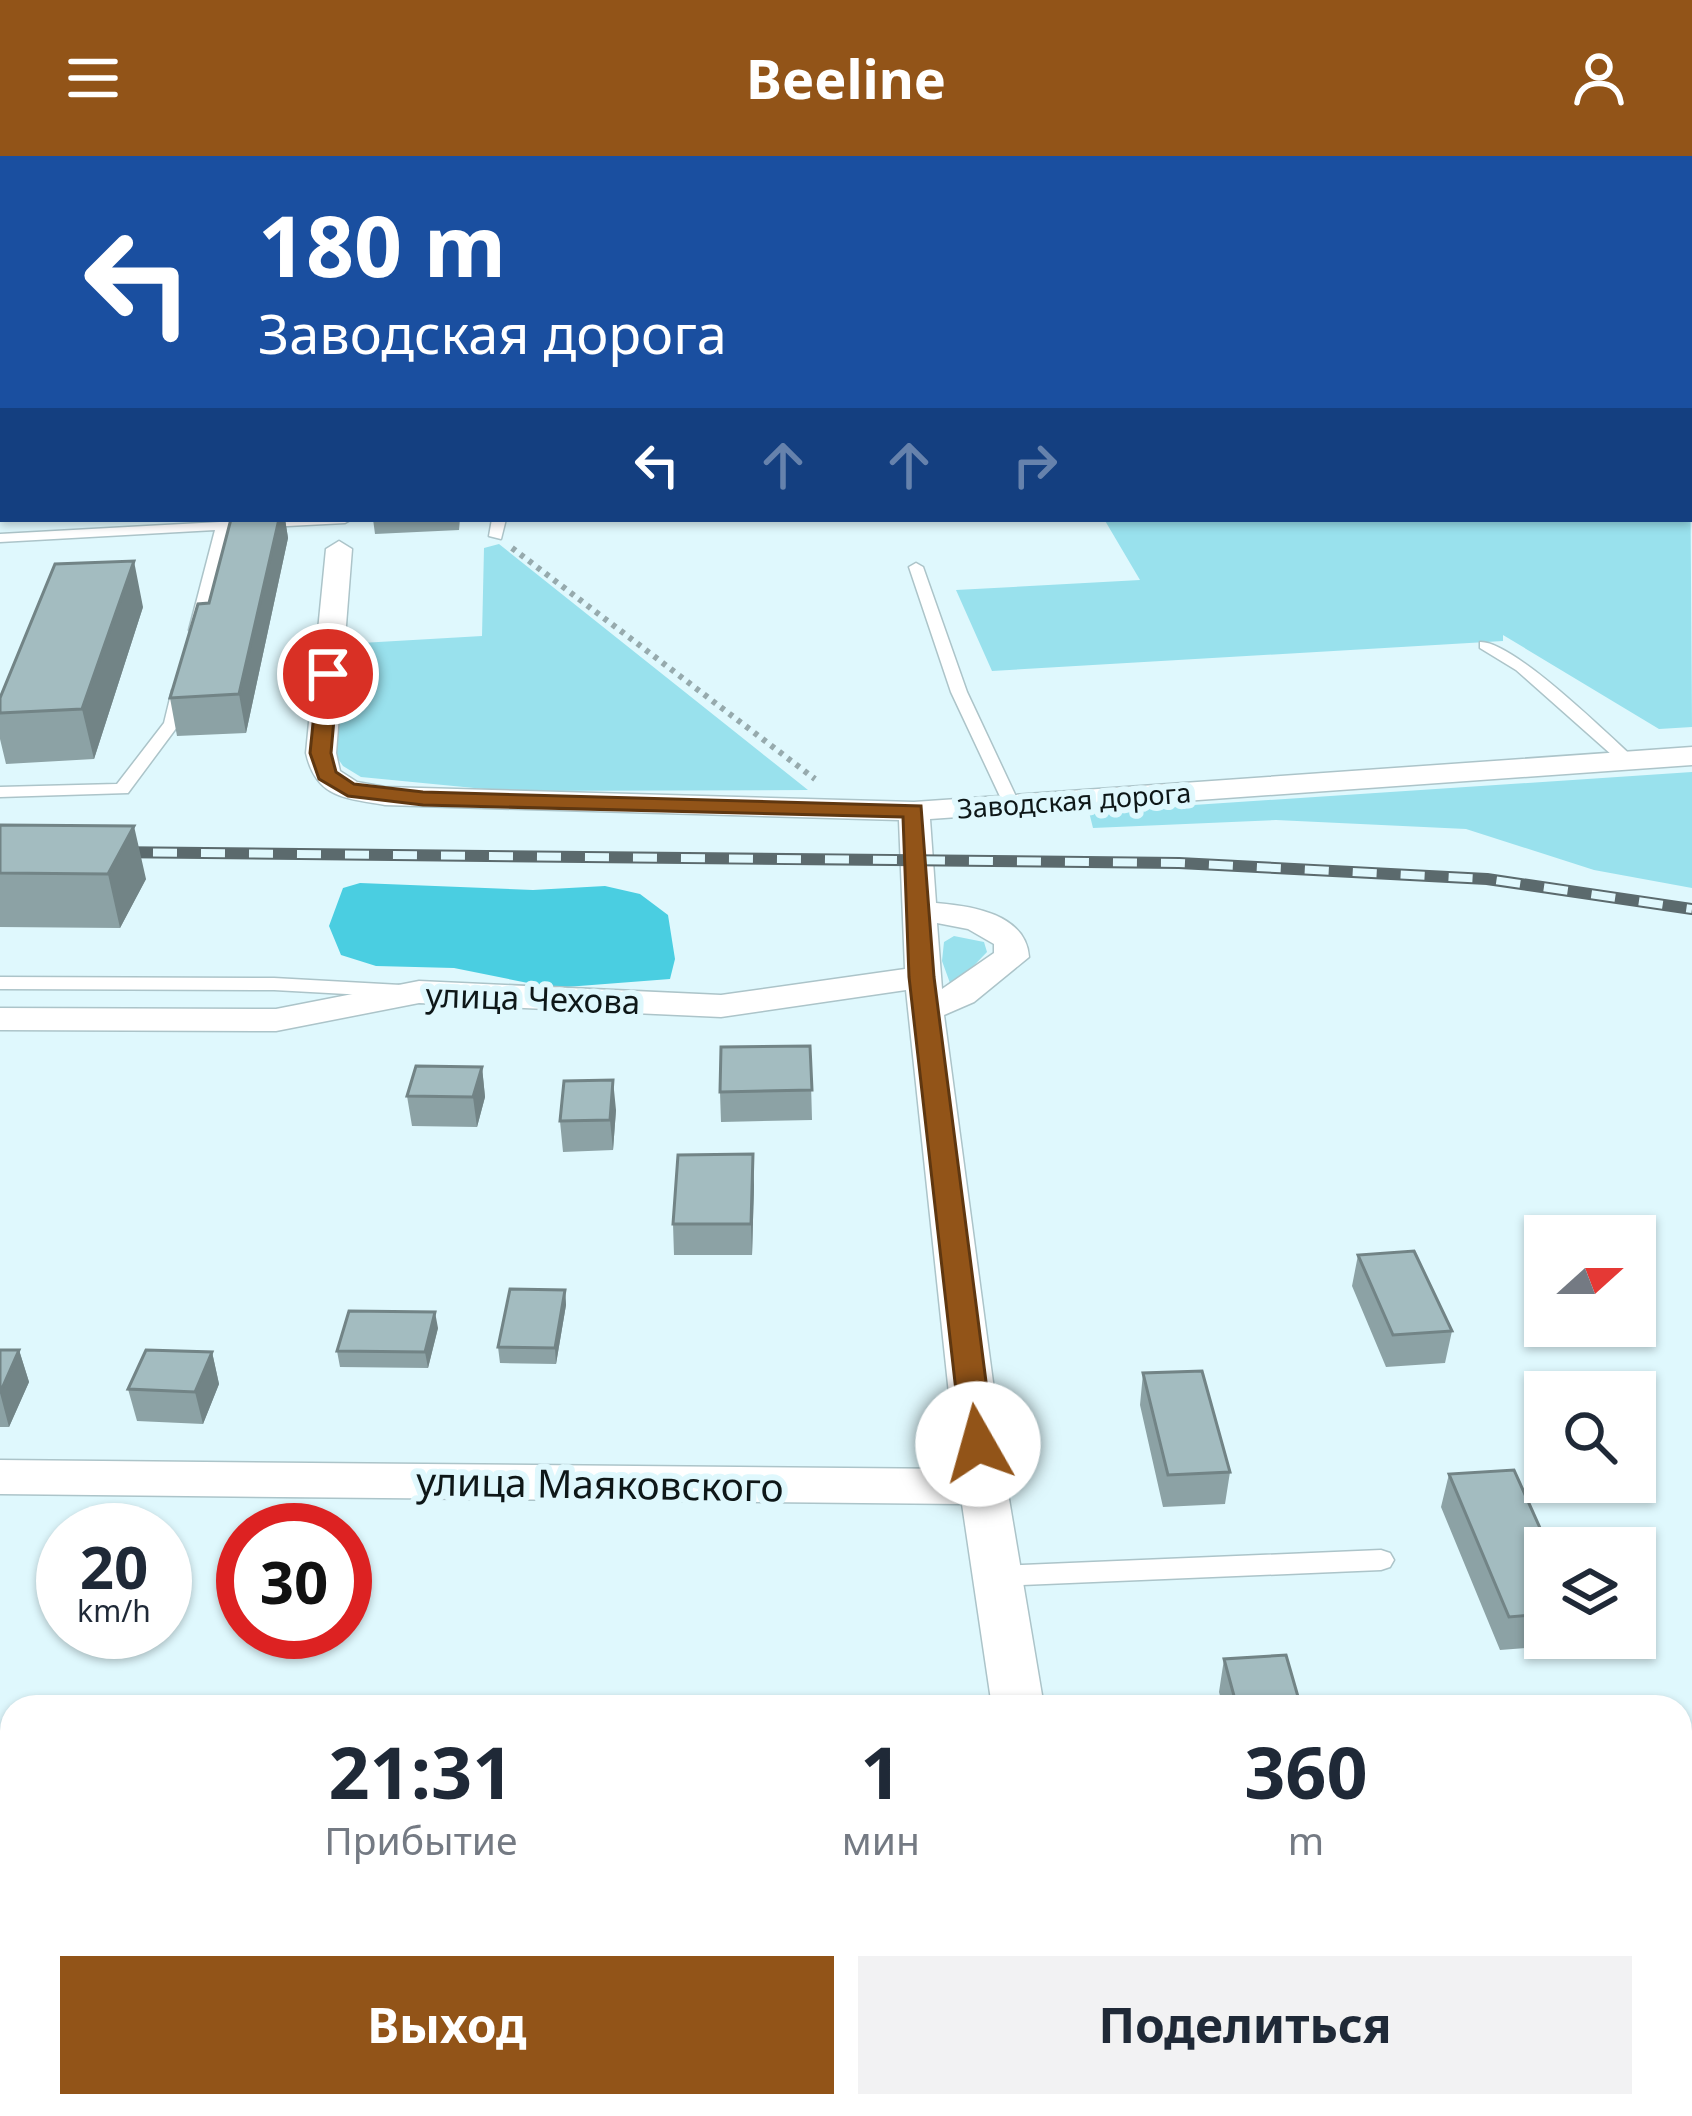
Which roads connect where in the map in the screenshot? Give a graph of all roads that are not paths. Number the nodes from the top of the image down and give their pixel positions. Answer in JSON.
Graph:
{"nodes":[{"id":1,"x":498,"y":522,"type":"edge"},
{"id":2,"x":222,"y":526,"type":"junction"},
{"id":3,"x":343,"y":529,"type":"edge"},
{"id":4,"x":496,"y":536,"type":"road end"},
{"id":5,"x":0,"y":538,"type":"edge"},
{"id":6,"x":916,"y":567,"type":"dead end"},
{"id":7,"x":1485,"y":645,"type":"dead end"},
{"id":8,"x":189,"y":657,"type":"edge"},
{"id":9,"x":183,"y":679,"type":"edge"},
{"id":10,"x":1692,"y":756,"type":"edge"},
{"id":11,"x":1627,"y":760,"type":"junction"},
{"id":12,"x":0,"y":792,"type":"edge"},
{"id":13,"x":1012,"y":805,"type":"junction"},
{"id":14,"x":914,"y":811,"type":"junction"},
{"id":15,"x":920,"y":912,"type":"junction"},
{"id":16,"x":0,"y":983,"type":"edge"},
{"id":17,"x":419,"y":992,"type":"junction"},
{"id":18,"x":923,"y":993,"type":"junction"},
{"id":19,"x":0,"y":1019,"type":"edge"},
{"id":20,"x":0,"y":1477,"type":"edge"},
{"id":21,"x":983,"y":1487,"type":"junction"},
{"id":22,"x":1381,"y":1559,"type":"dead end"},
{"id":23,"x":998,"y":1576,"type":"junction"},
{"id":24,"x":1016,"y":1695,"type":"edge"}],
"edges":[{"from":1,"to":4,"type":"lane"},
{"from":2,"to":3,"type":"lane"},
{"from":2,"to":5,"type":"lane"},
{"from":2,"to":8,"type":"lane"},
{"from":3,"to":14,"type":"street","name":"Заводская дорога"},
{"from":6,"to":13,"type":"lane"},
{"from":7,"to":11,"type":"lane"},
{"from":9,"to":12,"type":"lane"},
{"from":10,"to":11,"type":"street","name":"Заводская дорога"},
{"from":11,"to":13,"type":"street","name":"Заводская дорога"},
{"from":13,"to":14,"type":"street","name":"Заводская дорога"},
{"from":14,"to":15,"type":"street"},
{"from":15,"to":18,"type":"street"},
{"from":15,"to":18,"type":"street","name":"улица Чехова"},
{"from":16,"to":17,"type":"lane"},
{"from":17,"to":18,"type":"street","name":"улица Чехова"},
{"from":17,"to":19,"type":"street","name":"улица Чехова"},
{"from":18,"to":21,"type":"street"},
{"from":20,"to":21,"type":"street","name":"улица Маяковского"},
{"from":21,"to":23,"type":"street"},
{"from":22,"to":23,"type":"lane"},
{"from":23,"to":24,"type":"street"}]}
